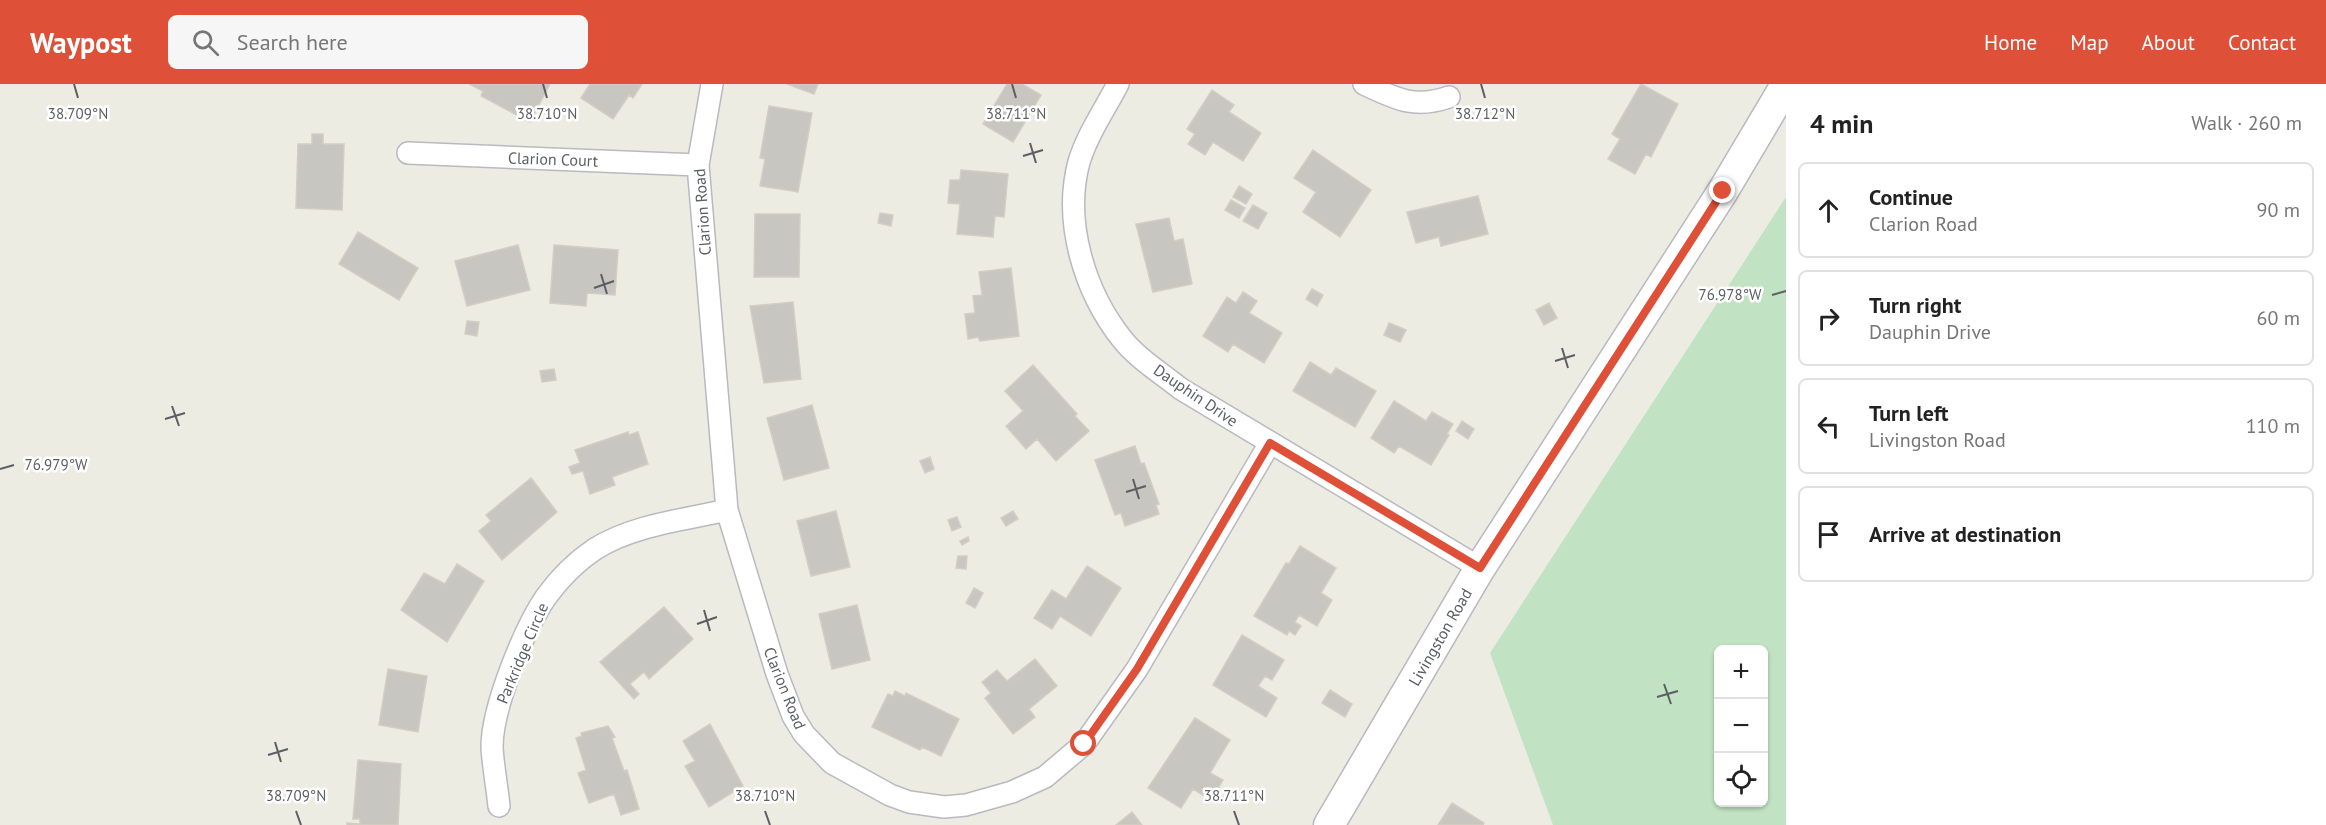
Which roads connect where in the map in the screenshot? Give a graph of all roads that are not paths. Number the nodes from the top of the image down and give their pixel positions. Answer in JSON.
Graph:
{"nodes":[{"id":1,"x":712,"y":84,"type":"edge"},
{"id":2,"x":1118,"y":84,"type":"edge"},
{"id":3,"x":1364,"y":84,"type":"edge"},
{"id":4,"x":1786,"y":86,"type":"edge"},
{"id":5,"x":1449,"y":97,"type":"dead end"},
{"id":6,"x":408,"y":153,"type":"dead end"},
{"id":7,"x":698,"y":165,"type":"junction"},
{"id":8,"x":1270,"y":443,"type":"junction"},
{"id":9,"x":727,"y":510,"type":"junction"},
{"id":10,"x":1480,"y":568,"type":"junction"},
{"id":11,"x":499,"y":806,"type":"dead end"},
{"id":12,"x":1329,"y":825,"type":"edge"}],
"edges":[{"from":1,"to":7,"type":"street","name":"Clarion Road"},
{"from":2,"to":8,"type":"street","name":"Dauphin Drive"},
{"from":3,"to":5,"type":"street"},
{"from":4,"to":10,"type":"main road","name":"Livingston Road"},
{"from":6,"to":7,"type":"street","name":"Clarion Court"},
{"from":7,"to":9,"type":"street","name":"Clarion Road"},
{"from":8,"to":9,"type":"street","name":"Clarion Road"},
{"from":8,"to":10,"type":"street","name":"Dauphin Drive"},
{"from":9,"to":11,"type":"street","name":"Parkridge Circle"},
{"from":10,"to":12,"type":"main road","name":"Livingston Road"}]}
